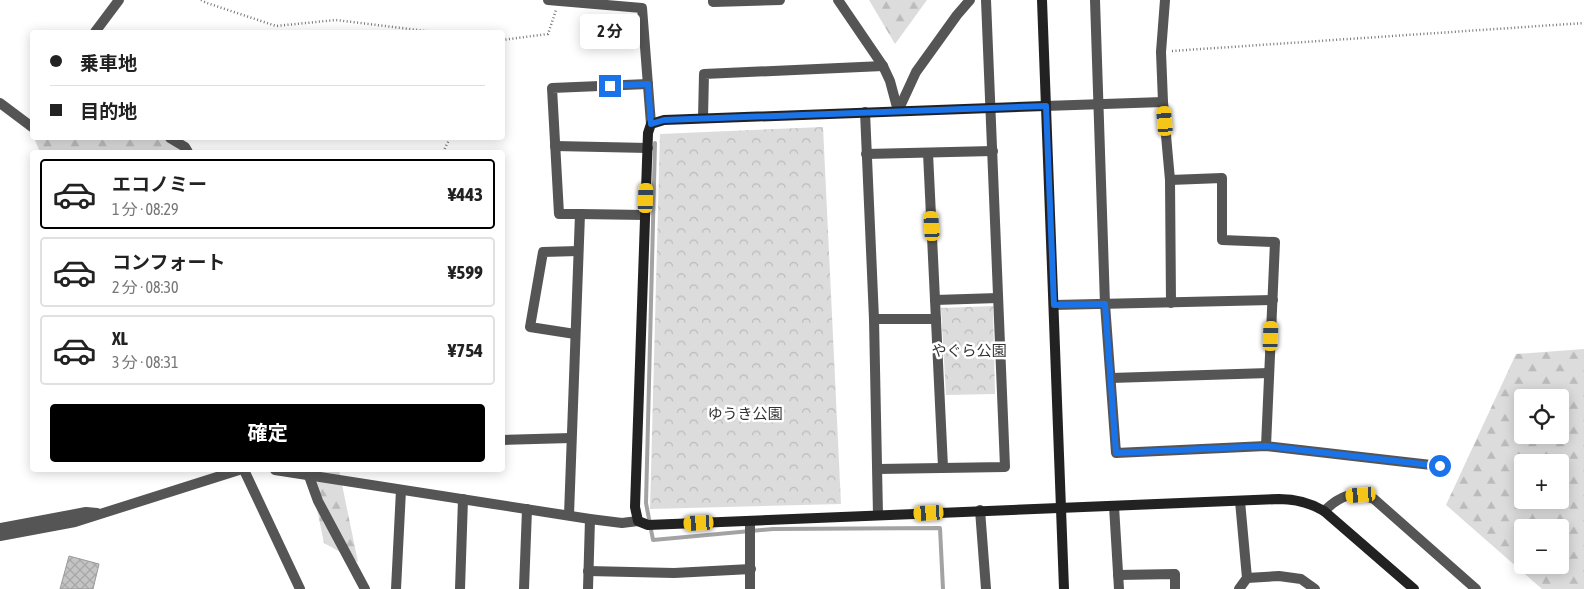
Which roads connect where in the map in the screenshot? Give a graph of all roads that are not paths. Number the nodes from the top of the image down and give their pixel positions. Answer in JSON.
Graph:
{"nodes":[{"id":1,"x":119,"y":0,"type":"edge"},
{"id":2,"x":713,"y":0,"type":"edge"},
{"id":3,"x":780,"y":0,"type":"edge"},
{"id":4,"x":838,"y":0,"type":"edge"},
{"id":5,"x":970,"y":0,"type":"edge"},
{"id":6,"x":986,"y":0,"type":"edge"},
{"id":7,"x":1042,"y":0,"type":"edge"},
{"id":8,"x":1094,"y":0,"type":"edge"},
{"id":9,"x":1165,"y":0,"type":"edge"},
{"id":10,"x":553,"y":1,"type":"edge"},
{"id":11,"x":592,"y":2,"type":"edge"},
{"id":12,"x":96,"y":30,"type":"edge"},
{"id":13,"x":883,"y":66,"type":"junction"},
{"id":14,"x":648,"y":84,"type":"junction"},
{"id":15,"x":1163,"y":102,"type":"junction"},
{"id":16,"x":0,"y":103,"type":"edge"},
{"id":17,"x":1099,"y":104,"type":"junction"},
{"id":18,"x":1046,"y":106,"type":"junction"},
{"id":19,"x":991,"y":108,"type":"junction"},
{"id":20,"x":865,"y":112,"type":"junction"},
{"id":21,"x":898,"y":112,"type":"junction"},
{"id":22,"x":703,"y":118,"type":"junction"},
{"id":23,"x":30,"y":121,"type":"edge"},
{"id":24,"x":651,"y":124,"type":"junction"},
{"id":25,"x":173,"y":140,"type":"edge"},
{"id":26,"x":556,"y":146,"type":"junction"},
{"id":27,"x":648,"y":148,"type":"junction"},
{"id":28,"x":187,"y":150,"type":"edge"},
{"id":29,"x":993,"y":151,"type":"junction"},
{"id":30,"x":928,"y":152,"type":"junction"},
{"id":31,"x":866,"y":154,"type":"junction"},
{"id":32,"x":1170,"y":180,"type":"junction"},
{"id":33,"x":580,"y":214,"type":"junction"},
{"id":34,"x":645,"y":215,"type":"junction"},
{"id":35,"x":578,"y":252,"type":"junction"},
{"id":36,"x":998,"y":298,"type":"junction"},
{"id":37,"x":935,"y":300,"type":"junction"},
{"id":38,"x":1273,"y":300,"type":"junction"},
{"id":39,"x":1171,"y":302,"type":"junction"},
{"id":40,"x":1105,"y":304,"type":"junction"},
{"id":41,"x":1054,"y":305,"type":"junction"},
{"id":42,"x":874,"y":319,"type":"junction"},
{"id":43,"x":936,"y":319,"type":"junction"},
{"id":44,"x":575,"y":334,"type":"junction"},
{"id":45,"x":1270,"y":373,"type":"junction"},
{"id":46,"x":1111,"y":378,"type":"junction"},
{"id":47,"x":571,"y":438,"type":"junction"},
{"id":48,"x":505,"y":440,"type":"edge"},
{"id":49,"x":1266,"y":446,"type":"junction"},
{"id":50,"x":1440,"y":466,"type":"dead end"},
{"id":51,"x":943,"y":467,"type":"junction"},
{"id":52,"x":878,"y":469,"type":"junction"},
{"id":53,"x":233,"y":472,"type":"edge"},
{"id":54,"x":245,"y":472,"type":"edge"},
{"id":55,"x":298,"y":472,"type":"edge"},
{"id":56,"x":309,"y":476,"type":"junction"},
{"id":57,"x":400,"y":490,"type":"junction"},
{"id":58,"x":464,"y":499,"type":"junction"},
{"id":59,"x":1240,"y":500,"type":"junction"},
{"id":60,"x":1114,"y":506,"type":"junction"},
{"id":61,"x":1061,"y":508,"type":"junction"},
{"id":62,"x":527,"y":509,"type":"junction"},
{"id":63,"x":980,"y":510,"type":"junction"},
{"id":64,"x":1324,"y":512,"type":"junction"},
{"id":65,"x":102,"y":514,"type":"junction"},
{"id":66,"x":569,"y":514,"type":"junction"},
{"id":67,"x":878,"y":515,"type":"junction"},
{"id":68,"x":590,"y":519,"type":"junction"},
{"id":69,"x":638,"y":520,"type":"junction"},
{"id":70,"x":750,"y":521,"type":"junction"},
{"id":71,"x":0,"y":528,"type":"edge"},
{"id":72,"x":0,"y":536,"type":"edge"},
{"id":73,"x":750,"y":569,"type":"junction"},
{"id":74,"x":588,"y":571,"type":"junction"},
{"id":75,"x":1118,"y":575,"type":"junction"},
{"id":76,"x":1247,"y":578,"type":"junction"},
{"id":77,"x":300,"y":589,"type":"edge"},
{"id":78,"x":365,"y":589,"type":"edge"},
{"id":79,"x":396,"y":589,"type":"edge"},
{"id":80,"x":460,"y":589,"type":"edge"},
{"id":81,"x":524,"y":589,"type":"edge"},
{"id":82,"x":588,"y":589,"type":"edge"},
{"id":83,"x":750,"y":589,"type":"edge"},
{"id":84,"x":986,"y":589,"type":"edge"},
{"id":85,"x":1064,"y":589,"type":"edge"},
{"id":86,"x":1119,"y":589,"type":"edge"},
{"id":87,"x":1175,"y":589,"type":"edge"},
{"id":88,"x":1239,"y":589,"type":"edge"},
{"id":89,"x":1315,"y":589,"type":"edge"},
{"id":90,"x":1414,"y":589,"type":"edge"},
{"id":91,"x":1476,"y":589,"type":"edge"}],
"edges":[{"from":1,"to":12,"type":"street"},
{"from":2,"to":3,"type":"street"},
{"from":4,"to":13,"type":"street"},
{"from":5,"to":21,"type":"street"},
{"from":6,"to":19,"type":"street"},
{"from":7,"to":18,"type":"street"},
{"from":8,"to":17,"type":"street"},
{"from":9,"to":15,"type":"street"},
{"from":10,"to":11,"type":"street"},
{"from":11,"to":14,"type":"street"},
{"from":13,"to":21,"type":"street"},
{"from":13,"to":22,"type":"street"},
{"from":14,"to":24,"type":"street"},
{"from":14,"to":26,"type":"street"},
{"from":15,"to":17,"type":"street"},
{"from":15,"to":32,"type":"street"},
{"from":16,"to":23,"type":"street"},
{"from":17,"to":18,"type":"street"},
{"from":17,"to":40,"type":"street"},
{"from":18,"to":19,"type":"street"},
{"from":18,"to":41,"type":"street"},
{"from":19,"to":21,"type":"street"},
{"from":19,"to":29,"type":"street"},
{"from":20,"to":21,"type":"street"},
{"from":20,"to":22,"type":"street"},
{"from":20,"to":31,"type":"street"},
{"from":22,"to":24,"type":"street"},
{"from":24,"to":27,"type":"street"},
{"from":25,"to":28,"type":"street"},
{"from":26,"to":27,"type":"street"},
{"from":26,"to":33,"type":"street"},
{"from":27,"to":34,"type":"street"},
{"from":29,"to":30,"type":"street"},
{"from":29,"to":36,"type":"street"},
{"from":30,"to":31,"type":"street"},
{"from":30,"to":37,"type":"street"},
{"from":31,"to":42,"type":"street"},
{"from":32,"to":38,"type":"street"},
{"from":32,"to":39,"type":"street"},
{"from":33,"to":34,"type":"street"},
{"from":33,"to":35,"type":"street"},
{"from":34,"to":69,"type":"street"},
{"from":35,"to":44,"type":"street"},
{"from":35,"to":44,"type":"street"},
{"from":36,"to":37,"type":"street"},
{"from":36,"to":51,"type":"street"},
{"from":37,"to":43,"type":"street"},
{"from":38,"to":39,"type":"street"},
{"from":38,"to":45,"type":"street"},
{"from":39,"to":40,"type":"street"},
{"from":40,"to":41,"type":"street"},
{"from":40,"to":46,"type":"street"},
{"from":41,"to":61,"type":"street"},
{"from":42,"to":43,"type":"street"},
{"from":42,"to":52,"type":"street"},
{"from":43,"to":51,"type":"street"},
{"from":44,"to":47,"type":"street"},
{"from":45,"to":46,"type":"street"},
{"from":45,"to":49,"type":"street"},
{"from":46,"to":49,"type":"street"},
{"from":47,"to":48,"type":"street"},
{"from":47,"to":66,"type":"street"},
{"from":49,"to":50,"type":"street"},
{"from":51,"to":52,"type":"street"},
{"from":52,"to":67,"type":"street"},
{"from":53,"to":65,"type":"street"},
{"from":54,"to":77,"type":"street"},
{"from":55,"to":56,"type":"street"},
{"from":56,"to":57,"type":"street"},
{"from":56,"to":78,"type":"street"},
{"from":57,"to":58,"type":"street"},
{"from":57,"to":79,"type":"street"},
{"from":58,"to":62,"type":"street"},
{"from":58,"to":80,"type":"street"},
{"from":59,"to":60,"type":"street"},
{"from":59,"to":64,"type":"street"},
{"from":59,"to":76,"type":"street"},
{"from":60,"to":61,"type":"street"},
{"from":60,"to":75,"type":"street"},
{"from":61,"to":63,"type":"street"},
{"from":61,"to":85,"type":"street"},
{"from":62,"to":66,"type":"street"},
{"from":62,"to":81,"type":"street"},
{"from":63,"to":67,"type":"street"},
{"from":63,"to":84,"type":"street"},
{"from":64,"to":90,"type":"street"},
{"from":64,"to":91,"type":"street"},
{"from":65,"to":71,"type":"street"},
{"from":65,"to":72,"type":"street"},
{"from":66,"to":68,"type":"street"},
{"from":67,"to":70,"type":"street"},
{"from":68,"to":69,"type":"street"},
{"from":68,"to":74,"type":"street"},
{"from":69,"to":70,"type":"street"},
{"from":70,"to":73,"type":"street"},
{"from":73,"to":74,"type":"street"},
{"from":73,"to":83,"type":"street"},
{"from":74,"to":82,"type":"street"},
{"from":75,"to":86,"type":"street"},
{"from":75,"to":87,"type":"street"},
{"from":76,"to":88,"type":"street"},
{"from":76,"to":89,"type":"street"}]}
